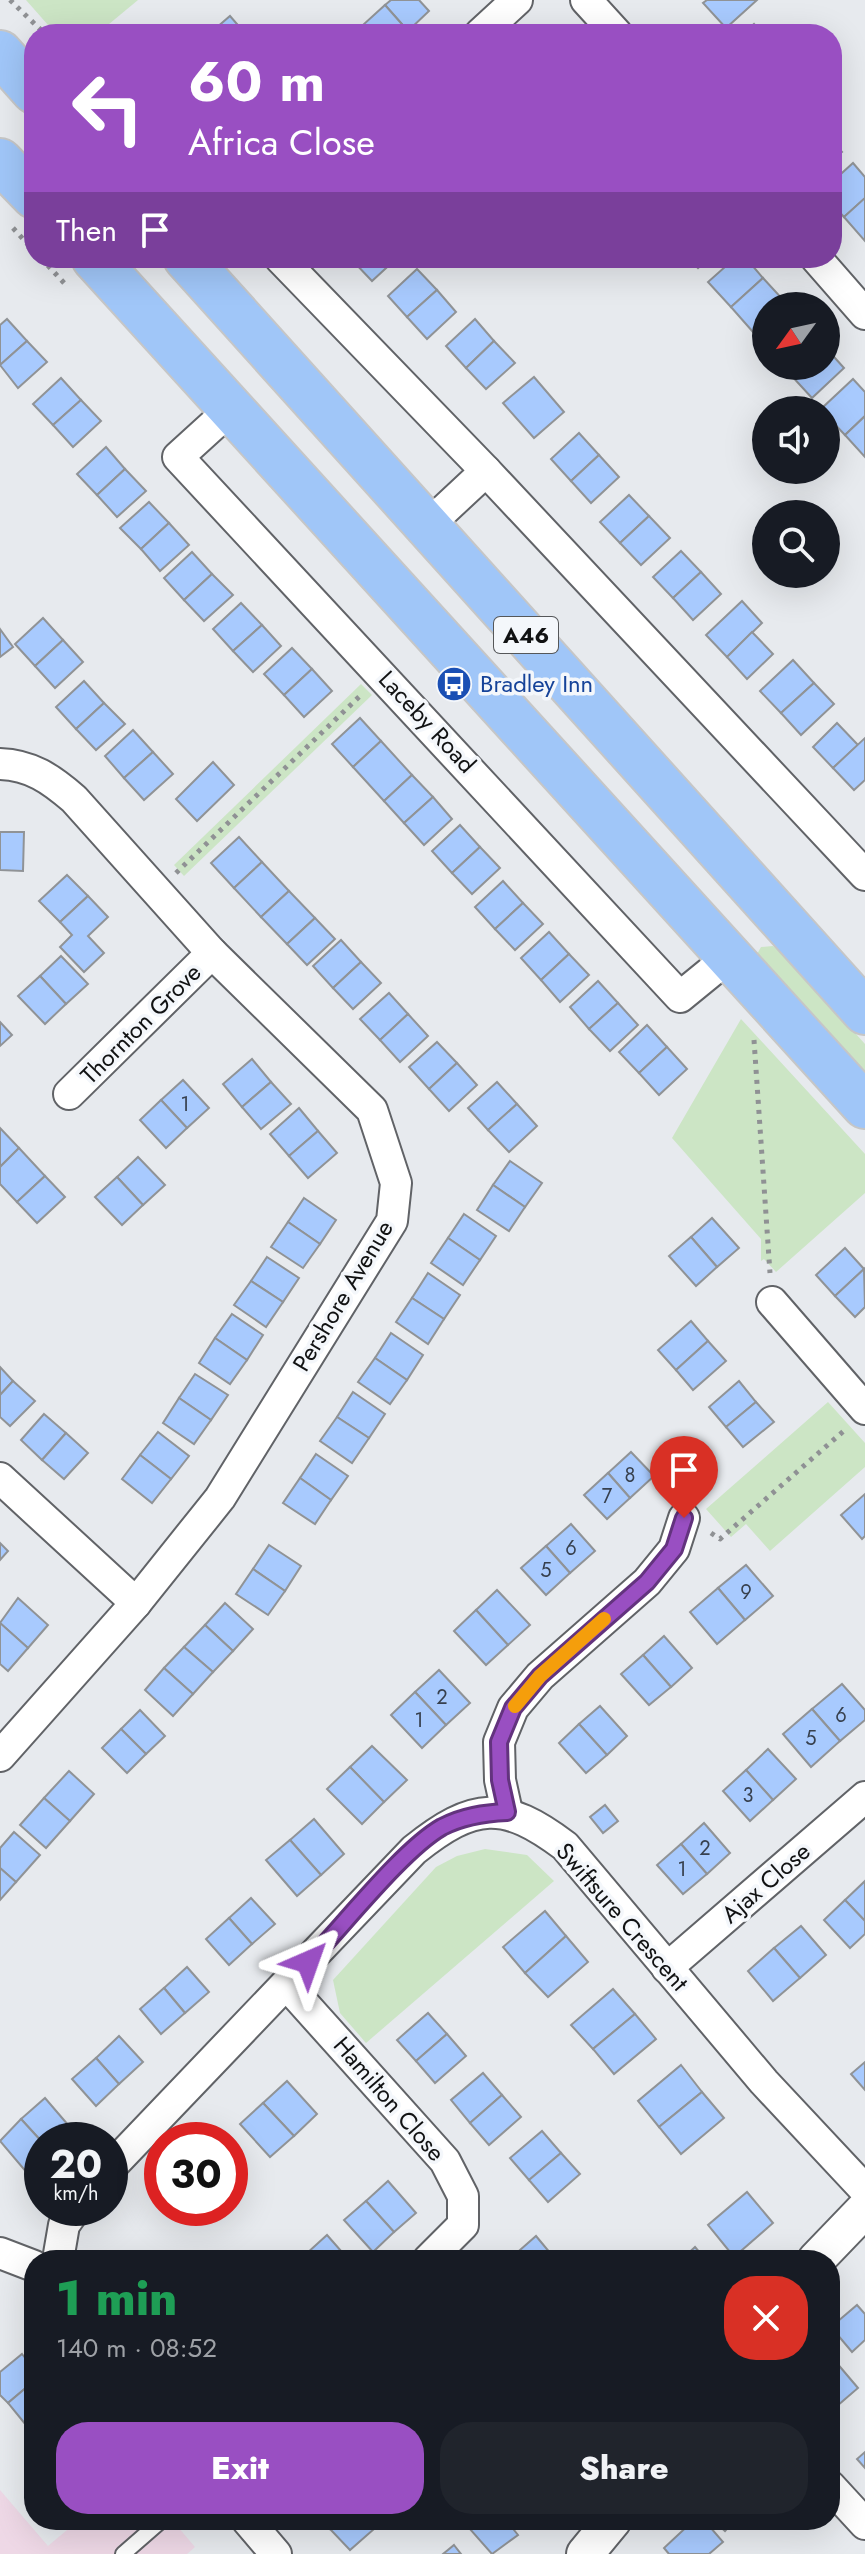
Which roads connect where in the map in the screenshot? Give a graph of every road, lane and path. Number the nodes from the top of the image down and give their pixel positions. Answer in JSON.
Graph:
{"nodes":[{"id":1,"x":10,"y":0,"type":"edge"},
{"id":2,"x":517,"y":0,"type":"edge"},
{"id":3,"x":586,"y":0,"type":"edge"},
{"id":4,"x":35,"y":24,"type":"edge"},
{"id":5,"x":491,"y":24,"type":"edge"},
{"id":6,"x":608,"y":24,"type":"edge"},
{"id":7,"x":0,"y":53,"type":"edge"},
{"id":8,"x":24,"y":80,"type":"edge"},
{"id":9,"x":0,"y":161,"type":"edge"},
{"id":10,"x":22,"y":211,"type":"edge"},
{"id":11,"x":103,"y":268,"type":"edge"},
{"id":12,"x":195,"y":268,"type":"edge"},
{"id":13,"x":290,"y":268,"type":"edge"},
{"id":14,"x":825,"y":268,"type":"edge"},
{"id":15,"x":865,"y":314,"type":"edge"},
{"id":16,"x":233,"y":407,"type":"junction"},
{"id":17,"x":486,"y":471,"type":"junction"},
{"id":18,"x":427,"y":526,"type":"junction"},
{"id":19,"x":382,"y":673,"type":"junction"},
{"id":20,"x":0,"y":764,"type":"edge"},
{"id":21,"x":865,"y":875,"type":"edge"},
{"id":22,"x":157,"y":892,"type":"junction"},
{"id":23,"x":212,"y":953,"type":"junction"},
{"id":24,"x":729,"y":957,"type":"junction"},
{"id":25,"x":865,"y":1012,"type":"edge"},
{"id":26,"x":754,"y":1037,"type":"dead end"},
{"id":27,"x":69,"y":1094,"type":"dead end"},
{"id":28,"x":865,"y":1106,"type":"edge"},
{"id":29,"x":772,"y":1302,"type":"joint"},
{"id":30,"x":859,"y":1416,"type":"edge"},
{"id":31,"x":0,"y":1478,"type":"edge"},
{"id":32,"x":684,"y":1518,"type":"joint"},
{"id":33,"x":136,"y":1603,"type":"junction"},
{"id":34,"x":0,"y":1756,"type":"edge"},
{"id":35,"x":865,"y":1797,"type":"edge"},
{"id":36,"x":507,"y":1812,"type":"junction"},
{"id":37,"x":667,"y":1968,"type":"junction"},
{"id":38,"x":287,"y":1985,"type":"junction"},
{"id":39,"x":128,"y":2149,"type":"edge"},
{"id":40,"x":865,"y":2190,"type":"edge"},
{"id":41,"x":865,"y":2209,"type":"edge"},
{"id":42,"x":64,"y":2226,"type":"edge"},
{"id":43,"x":54,"y":2250,"type":"edge"},
{"id":44,"x":438,"y":2250,"type":"edge"},
{"id":45,"x":826,"y":2250,"type":"edge"},
{"id":46,"x":0,"y":2253,"type":"edge"},
{"id":47,"x":24,"y":2256,"type":"edge"},
{"id":48,"x":840,"y":2497,"type":"edge"},
{"id":49,"x":865,"y":2524,"type":"edge"},
{"id":50,"x":151,"y":2530,"type":"edge"},
{"id":51,"x":256,"y":2530,"type":"edge"},
{"id":52,"x":605,"y":2530,"type":"edge"},
{"id":53,"x":123,"y":2554,"type":"edge"},
{"id":54,"x":276,"y":2554,"type":"edge"},
{"id":55,"x":585,"y":2554,"type":"edge"}],
"edges":[{"from":1,"to":4,"type":"path"},
{"from":2,"to":5,"type":"street"},
{"from":3,"to":6,"type":"street"},
{"from":7,"to":8,"type":"highway"},
{"from":9,"to":10,"type":"highway"},
{"from":11,"to":16,"type":"highway","number":"A46"},
{"from":12,"to":18,"type":"highway","number":"A46"},
{"from":13,"to":17,"type":"street"},
{"from":14,"to":15,"type":"street"},
{"from":16,"to":19,"type":"street","name":"Laceby Road"},
{"from":16,"to":24,"type":"highway","number":"A46"},
{"from":17,"to":18,"type":"street"},
{"from":17,"to":21,"type":"street"},
{"from":18,"to":25,"type":"highway","number":"A46"},
{"from":19,"to":22,"type":"path"},
{"from":19,"to":24,"type":"street","name":"Laceby Road"},
{"from":20,"to":22,"type":"street","name":"Pershore Avenue"},
{"from":22,"to":23,"type":"street","name":"Pershore Avenue"},
{"from":23,"to":27,"type":"street","name":"Thornton Grove"},
{"from":23,"to":33,"type":"street","name":"Pershore Avenue"},
{"from":24,"to":28,"type":"highway","number":"A46"},
{"from":26,"to":29,"type":"path"},
{"from":29,"to":30,"type":"street"},
{"from":30,"to":32,"type":"path"},
{"from":31,"to":33,"type":"street"},
{"from":32,"to":36,"type":"street"},
{"from":33,"to":34,"type":"street","name":"Pershore Avenue"},
{"from":35,"to":37,"type":"street","name":"Ajax Close"},
{"from":36,"to":37,"type":"street","name":"Swiftsure Crescent"},
{"from":36,"to":38,"type":"street"},
{"from":37,"to":40,"type":"street","name":"Swiftsure Crescent"},
{"from":38,"to":39,"type":"street"},
{"from":38,"to":44,"type":"street","name":"Hamilton Close"},
{"from":41,"to":45,"type":"street"},
{"from":42,"to":43,"type":"street"},
{"from":46,"to":47,"type":"street"},
{"from":48,"to":49,"type":"street"},
{"from":50,"to":53,"type":"lane"},
{"from":51,"to":54,"type":"street"},
{"from":52,"to":55,"type":"street"}]}
